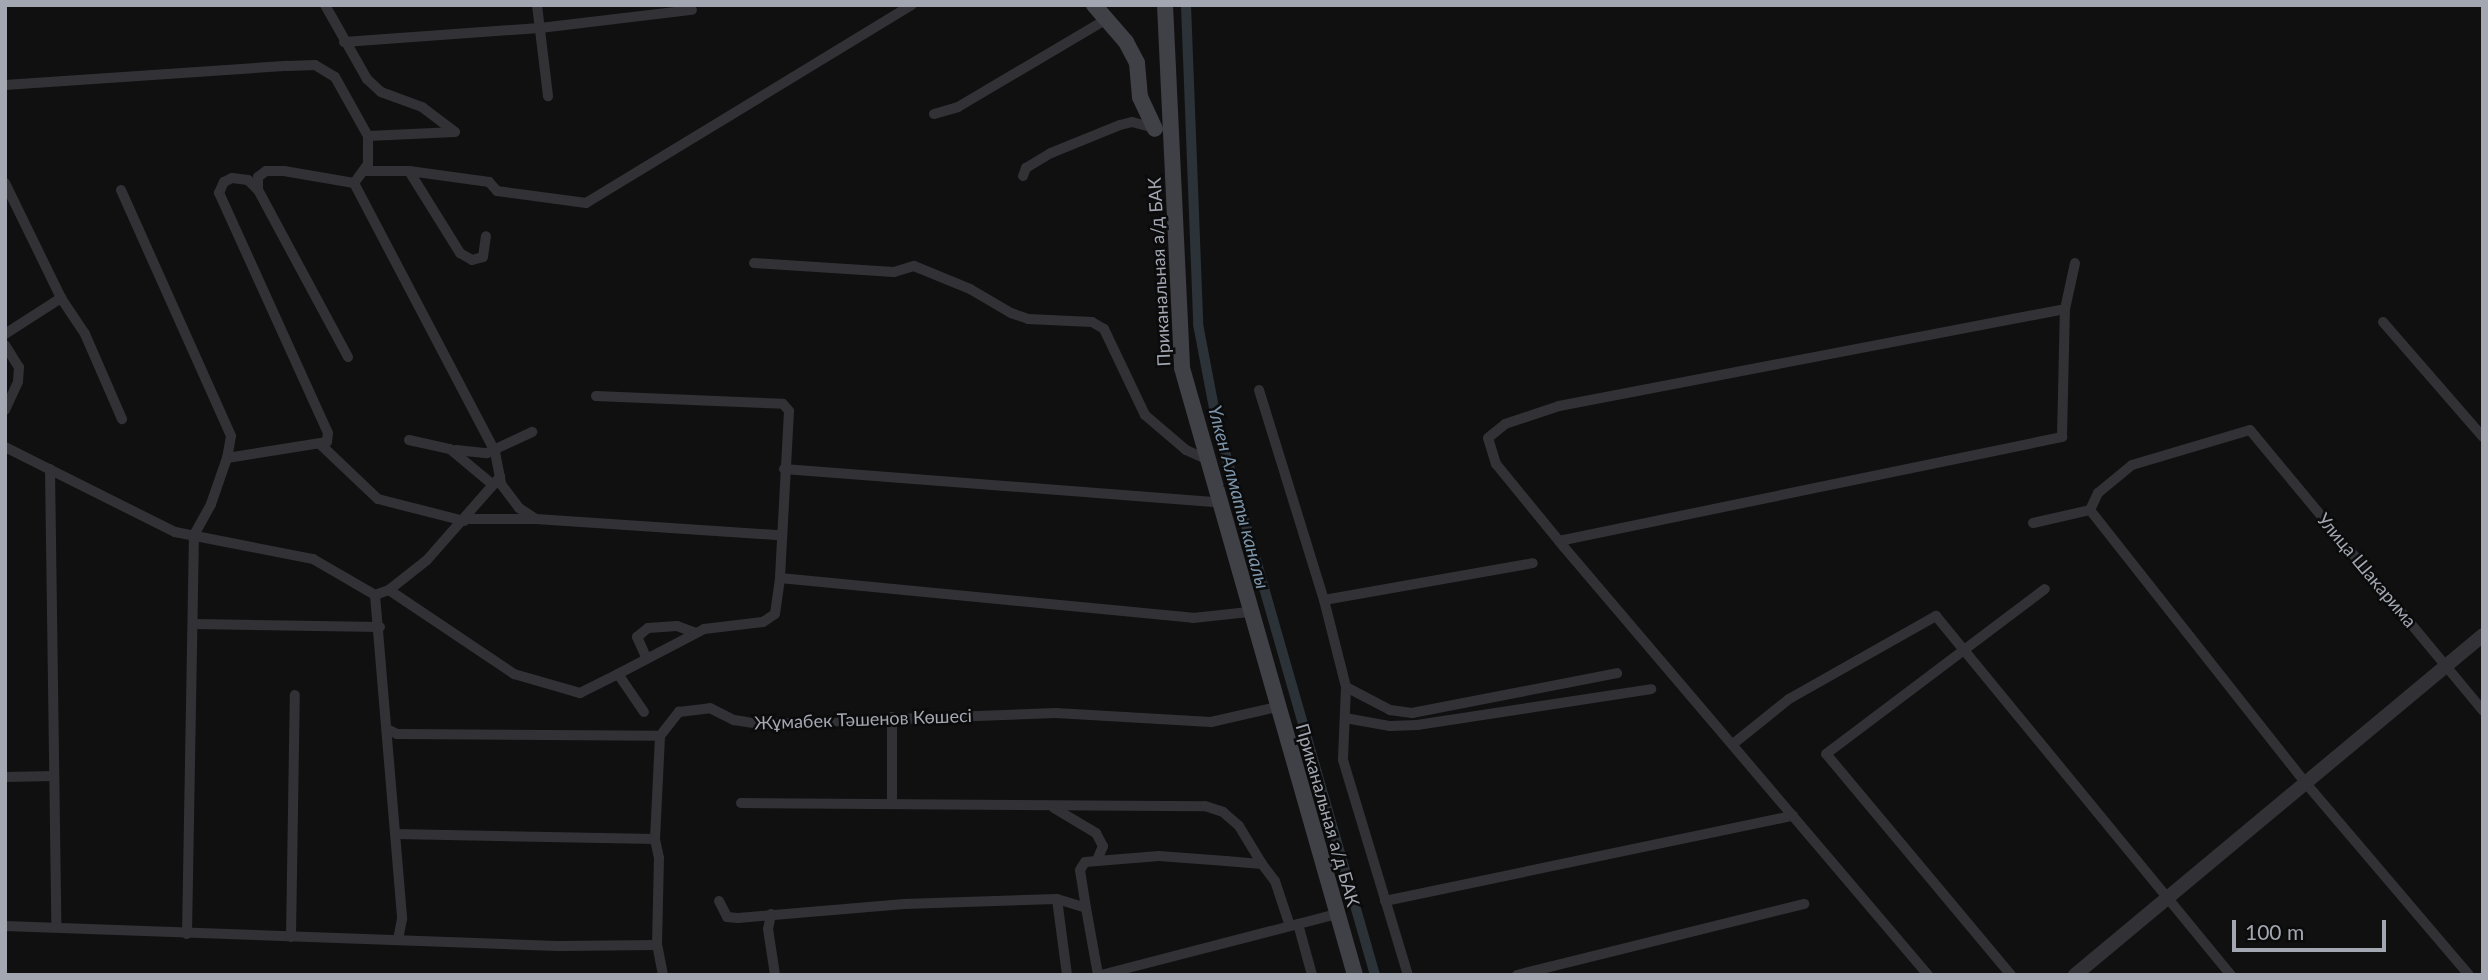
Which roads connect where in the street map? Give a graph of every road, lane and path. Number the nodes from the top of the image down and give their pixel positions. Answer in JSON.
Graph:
{"nodes":[{"id":1,"x":325,"y":5,"type":"edge"},
{"id":2,"x":537,"y":5,"type":"edge"},
{"id":3,"x":912,"y":5,"type":"edge"},
{"id":4,"x":1094,"y":5,"type":"edge"},
{"id":5,"x":1165,"y":5,"type":"edge"},
{"id":6,"x":692,"y":10,"type":"dead end"},
{"id":7,"x":1105,"y":20,"type":"junction"},
{"id":8,"x":540,"y":28,"type":"junction"},
{"id":9,"x":344,"y":42,"type":"junction"},
{"id":10,"x":5,"y":85,"type":"edge"},
{"id":11,"x":548,"y":96,"type":"dead end"},
{"id":12,"x":934,"y":114,"type":"dead end"},
{"id":13,"x":1163,"y":130,"type":"junction"},
{"id":14,"x":368,"y":136,"type":"junction"},
{"id":15,"x":364,"y":171,"type":"junction"},
{"id":16,"x":410,"y":171,"type":"junction"},
{"id":17,"x":1023,"y":176,"type":"dead end"},
{"id":18,"x":5,"y":183,"type":"edge"},
{"id":19,"x":354,"y":183,"type":"junction"},
{"id":20,"x":121,"y":190,"type":"dead end"},
{"id":21,"x":258,"y":190,"type":"junction"},
{"id":22,"x":486,"y":236,"type":"dead end"},
{"id":23,"x":754,"y":263,"type":"dead end"},
{"id":24,"x":2075,"y":263,"type":"dead end"},
{"id":25,"x":61,"y":298,"type":"junction"},
{"id":26,"x":2065,"y":309,"type":"junction"},
{"id":27,"x":2383,"y":321,"type":"dead end"},
{"id":28,"x":5,"y":334,"type":"edge"},
{"id":29,"x":5,"y":345,"type":"edge"},
{"id":30,"x":348,"y":357,"type":"dead end"},
{"id":31,"x":1259,"y":390,"type":"dead end"},
{"id":32,"x":596,"y":396,"type":"dead end"},
{"id":33,"x":5,"y":410,"type":"edge"},
{"id":34,"x":122,"y":419,"type":"dead end"},
{"id":35,"x":532,"y":432,"type":"dead end"},
{"id":36,"x":2483,"y":437,"type":"edge"},
{"id":37,"x":409,"y":440,"type":"dead end"},
{"id":38,"x":320,"y":444,"type":"junction"},
{"id":39,"x":5,"y":447,"type":"edge"},
{"id":40,"x":450,"y":449,"type":"junction"},
{"id":41,"x":494,"y":450,"type":"junction"},
{"id":42,"x":226,"y":458,"type":"junction"},
{"id":43,"x":1204,"y":458,"type":"junction"},
{"id":44,"x":50,"y":468,"type":"junction"},
{"id":45,"x":785,"y":469,"type":"junction"},
{"id":46,"x":497,"y":481,"type":"junction"},
{"id":47,"x":1217,"y":502,"type":"junction"},
{"id":48,"x":2090,"y":510,"type":"junction"},
{"id":49,"x":465,"y":520,"type":"junction"},
{"id":50,"x":536,"y":520,"type":"junction"},
{"id":51,"x":2033,"y":523,"type":"dead end"},
{"id":52,"x":194,"y":534,"type":"junction"},
{"id":53,"x":779,"y":535,"type":"junction"},
{"id":54,"x":1559,"y":541,"type":"junction"},
{"id":55,"x":1533,"y":563,"type":"dead end"},
{"id":56,"x":780,"y":578,"type":"junction"},
{"id":57,"x":2045,"y":589,"type":"dead end"},
{"id":58,"x":389,"y":590,"type":"junction"},
{"id":59,"x":374,"y":595,"type":"junction"},
{"id":60,"x":1324,"y":600,"type":"junction"},
{"id":61,"x":1249,"y":612,"type":"junction"},
{"id":62,"x":193,"y":624,"type":"junction"},
{"id":63,"x":380,"y":627,"type":"junction"},
{"id":64,"x":696,"y":633,"type":"junction"},
{"id":65,"x":2483,"y":635,"type":"edge"},
{"id":66,"x":1960,"y":649,"type":"junction"},
{"id":67,"x":646,"y":657,"type":"junction"},
{"id":68,"x":2445,"y":665,"type":"junction"},
{"id":69,"x":1617,"y":673,"type":"dead end"},
{"id":70,"x":618,"y":674,"type":"junction"},
{"id":71,"x":1346,"y":687,"type":"junction"},
{"id":72,"x":1651,"y":689,"type":"dead end"},
{"id":73,"x":295,"y":695,"type":"dead end"},
{"id":74,"x":1277,"y":707,"type":"junction"},
{"id":75,"x":2483,"y":711,"type":"edge"},
{"id":76,"x":644,"y":712,"type":"dead end"},
{"id":77,"x":892,"y":717,"type":"junction"},
{"id":78,"x":1345,"y":718,"type":"junction"},
{"id":79,"x":387,"y":729,"type":"junction"},
{"id":80,"x":660,"y":736,"type":"junction"},
{"id":81,"x":1733,"y":744,"type":"junction"},
{"id":82,"x":54,"y":776,"type":"junction"},
{"id":83,"x":5,"y":777,"type":"edge"},
{"id":84,"x":2304,"y":781,"type":"junction"},
{"id":85,"x":741,"y":803,"type":"dead end"},
{"id":86,"x":892,"y":803,"type":"junction"},
{"id":87,"x":1052,"y":806,"type":"junction"},
{"id":88,"x":1793,"y":816,"type":"junction"},
{"id":89,"x":395,"y":834,"type":"junction"},
{"id":90,"x":655,"y":839,"type":"junction"},
{"id":91,"x":1098,"y":858,"type":"junction"},
{"id":92,"x":1262,"y":864,"type":"junction"},
{"id":93,"x":2164,"y":897,"type":"junction"},
{"id":94,"x":1057,"y":899,"type":"junction"},
{"id":95,"x":719,"y":901,"type":"dead end"},
{"id":96,"x":1385,"y":901,"type":"junction"},
{"id":97,"x":1804,"y":904,"type":"dead end"},
{"id":98,"x":1086,"y":908,"type":"junction"},
{"id":99,"x":771,"y":914,"type":"junction"},
{"id":100,"x":1337,"y":914,"type":"junction"},
{"id":101,"x":1294,"y":925,"type":"junction"},
{"id":102,"x":5,"y":926,"type":"edge"},
{"id":103,"x":57,"y":927,"type":"junction"},
{"id":104,"x":187,"y":934,"type":"junction"},
{"id":105,"x":291,"y":937,"type":"junction"},
{"id":106,"x":398,"y":940,"type":"junction"},
{"id":107,"x":657,"y":945,"type":"junction"},
{"id":108,"x":663,"y":975,"type":"edge"},
{"id":109,"x":775,"y":975,"type":"edge"},
{"id":110,"x":1067,"y":975,"type":"edge"},
{"id":111,"x":1100,"y":975,"type":"edge"},
{"id":112,"x":1312,"y":975,"type":"edge"},
{"id":113,"x":1355,"y":975,"type":"edge"},
{"id":114,"x":1408,"y":975,"type":"edge"},
{"id":115,"x":1517,"y":975,"type":"edge"},
{"id":116,"x":1928,"y":975,"type":"edge"},
{"id":117,"x":2011,"y":975,"type":"edge"},
{"id":118,"x":2075,"y":975,"type":"edge"},
{"id":119,"x":2231,"y":975,"type":"edge"},
{"id":120,"x":2469,"y":975,"type":"edge"}],
"edges":[{"from":1,"to":9,"type":"street"},
{"from":2,"to":8,"type":"street"},
{"from":3,"to":16,"type":"street"},
{"from":4,"to":7,"type":"main road"},
{"from":5,"to":13,"type":"main road","name":"Приканальная а/д БАК"},
{"from":6,"to":8,"type":"street"},
{"from":7,"to":12,"type":"street"},
{"from":7,"to":13,"type":"main road"},
{"from":8,"to":9,"type":"street"},
{"from":8,"to":11,"type":"street"},
{"from":9,"to":14,"type":"street"},
{"from":10,"to":14,"type":"street"},
{"from":13,"to":17,"type":"street"},
{"from":13,"to":43,"type":"main road","name":"Приканальная а/д БАК"},
{"from":14,"to":15,"type":"street"},
{"from":15,"to":16,"type":"street"},
{"from":15,"to":19,"type":"street"},
{"from":16,"to":22,"type":"street"},
{"from":18,"to":25,"type":"street"},
{"from":19,"to":21,"type":"street"},
{"from":19,"to":41,"type":"street"},
{"from":20,"to":42,"type":"street"},
{"from":21,"to":30,"type":"street"},
{"from":21,"to":38,"type":"street"},
{"from":23,"to":43,"type":"street"},
{"from":24,"to":26,"type":"street"},
{"from":25,"to":28,"type":"street"},
{"from":25,"to":34,"type":"street"},
{"from":26,"to":54,"type":"street"},
{"from":26,"to":54,"type":"street"},
{"from":27,"to":36,"type":"street"},
{"from":29,"to":33,"type":"street"},
{"from":31,"to":60,"type":"street"},
{"from":32,"to":45,"type":"street"},
{"from":35,"to":41,"type":"street"},
{"from":37,"to":40,"type":"street"},
{"from":38,"to":42,"type":"street"},
{"from":38,"to":49,"type":"street"},
{"from":39,"to":44,"type":"street"},
{"from":40,"to":41,"type":"street"},
{"from":40,"to":46,"type":"street"},
{"from":41,"to":46,"type":"street"},
{"from":42,"to":52,"type":"street"},
{"from":43,"to":47,"type":"main road","name":"Приканальная а/д БАК"},
{"from":44,"to":52,"type":"street"},
{"from":44,"to":82,"type":"street"},
{"from":45,"to":47,"type":"street"},
{"from":45,"to":53,"type":"street"},
{"from":46,"to":49,"type":"street"},
{"from":46,"to":50,"type":"street"},
{"from":47,"to":61,"type":"main road","name":"Приканальная а/д БАК"},
{"from":48,"to":51,"type":"street"},
{"from":48,"to":68,"type":"street","name":"Улица Шакарима"},
{"from":48,"to":84,"type":"street"},
{"from":49,"to":50,"type":"street"},
{"from":49,"to":58,"type":"street"},
{"from":50,"to":53,"type":"street"},
{"from":52,"to":59,"type":"street"},
{"from":52,"to":62,"type":"street"},
{"from":53,"to":56,"type":"street"},
{"from":54,"to":81,"type":"street"},
{"from":55,"to":60,"type":"street"},
{"from":56,"to":61,"type":"street"},
{"from":56,"to":64,"type":"street"},
{"from":57,"to":66,"type":"street"},
{"from":58,"to":59,"type":"street"},
{"from":58,"to":70,"type":"street"},
{"from":59,"to":63,"type":"street"},
{"from":60,"to":71,"type":"street"},
{"from":61,"to":74,"type":"main road","name":"Приканальная а/д БАК"},
{"from":62,"to":63,"type":"street"},
{"from":62,"to":104,"type":"street"},
{"from":63,"to":79,"type":"street"},
{"from":64,"to":67,"type":"street"},
{"from":64,"to":67,"type":"street"},
{"from":65,"to":68,"type":"street"},
{"from":66,"to":81,"type":"street"},
{"from":66,"to":93,"type":"street"},
{"from":66,"to":117,"type":"street"},
{"from":67,"to":70,"type":"street"},
{"from":68,"to":75,"type":"street","name":"Улица Шакарима"},
{"from":68,"to":84,"type":"street"},
{"from":69,"to":71,"type":"street"},
{"from":70,"to":76,"type":"street"},
{"from":71,"to":78,"type":"street"},
{"from":72,"to":78,"type":"street"},
{"from":73,"to":105,"type":"street"},
{"from":74,"to":77,"type":"street","name":"Жұмабек Тәшенов Көшесі"},
{"from":74,"to":100,"type":"main road","name":"Приканальная а/д БАК"},
{"from":77,"to":80,"type":"street","name":"Жұмабек Тәшенов Көшесі"},
{"from":77,"to":86,"type":"street"},
{"from":78,"to":96,"type":"street"},
{"from":79,"to":80,"type":"street"},
{"from":79,"to":89,"type":"street"},
{"from":80,"to":90,"type":"street"},
{"from":81,"to":88,"type":"street"},
{"from":82,"to":83,"type":"street"},
{"from":82,"to":103,"type":"street"},
{"from":84,"to":93,"type":"street"},
{"from":84,"to":120,"type":"street"},
{"from":85,"to":86,"type":"street"},
{"from":86,"to":87,"type":"street"},
{"from":87,"to":91,"type":"street"},
{"from":87,"to":92,"type":"street"},
{"from":88,"to":96,"type":"street"},
{"from":88,"to":116,"type":"street"},
{"from":89,"to":90,"type":"street"},
{"from":89,"to":106,"type":"street"},
{"from":90,"to":107,"type":"street"},
{"from":91,"to":92,"type":"street"},
{"from":91,"to":98,"type":"street"},
{"from":92,"to":101,"type":"street"},
{"from":93,"to":118,"type":"street"},
{"from":93,"to":119,"type":"street"},
{"from":94,"to":98,"type":"street"},
{"from":94,"to":99,"type":"street"},
{"from":94,"to":110,"type":"street"},
{"from":95,"to":99,"type":"street"},
{"from":96,"to":114,"type":"street"},
{"from":97,"to":115,"type":"street"},
{"from":98,"to":111,"type":"street"},
{"from":99,"to":109,"type":"street"},
{"from":100,"to":101,"type":"street"},
{"from":100,"to":113,"type":"main road","name":"Приканальная а/д БАК"},
{"from":101,"to":111,"type":"street"},
{"from":101,"to":112,"type":"street"},
{"from":102,"to":103,"type":"street"},
{"from":103,"to":104,"type":"street"},
{"from":104,"to":105,"type":"street"},
{"from":105,"to":106,"type":"street"},
{"from":106,"to":107,"type":"street"},
{"from":107,"to":108,"type":"street"}]}
